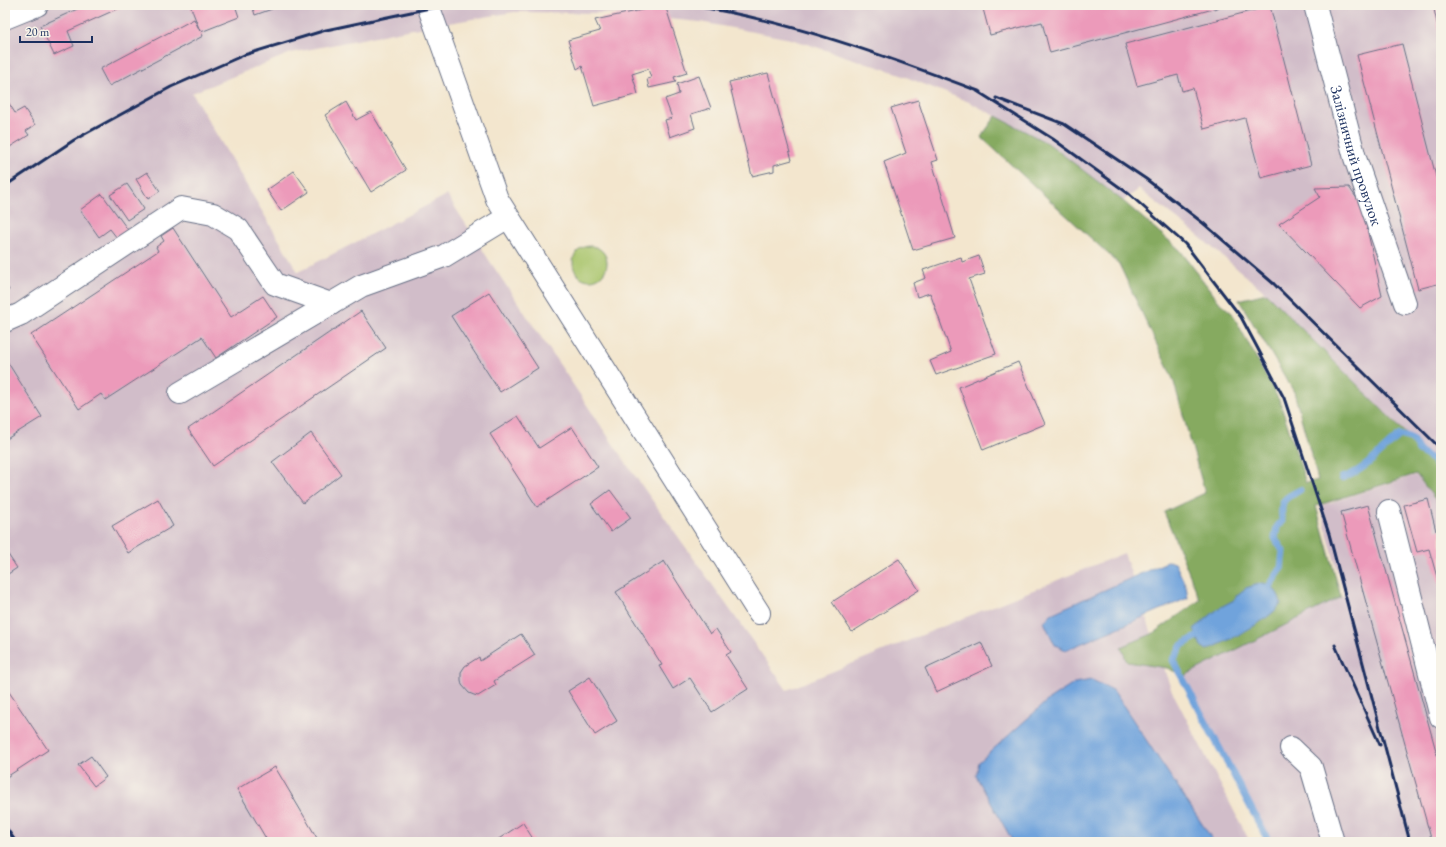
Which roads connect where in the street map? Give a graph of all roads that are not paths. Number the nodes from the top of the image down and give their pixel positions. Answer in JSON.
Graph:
{"nodes":[{"id":1,"x":37,"y":5,"type":"edge"},
{"id":2,"x":428,"y":5,"type":"edge"},
{"id":3,"x":1315,"y":5,"type":"edge"},
{"id":4,"x":5,"y":18,"type":"edge"},
{"id":5,"x":508,"y":217,"type":"junction"},
{"id":6,"x":1405,"y":303,"type":"dead end"},
{"id":7,"x":330,"y":304,"type":"junction"},
{"id":8,"x":5,"y":321,"type":"edge"},
{"id":9,"x":180,"y":393,"type":"dead end"},
{"id":10,"x":1389,"y":511,"type":"dead end"},
{"id":11,"x":759,"y":613,"type":"dead end"},
{"id":12,"x":1441,"y":717,"type":"edge"},
{"id":13,"x":1291,"y":748,"type":"dead end"},
{"id":14,"x":1333,"y":842,"type":"edge"}],
"edges":[{"from":1,"to":4,"type":"street"},
{"from":2,"to":5,"type":"street"},
{"from":3,"to":6,"type":"street","name":"Залізничний провулок"},
{"from":5,"to":7,"type":"street"},
{"from":5,"to":11,"type":"street"},
{"from":7,"to":8,"type":"street"},
{"from":7,"to":9,"type":"street"},
{"from":10,"to":12,"type":"street"},
{"from":13,"to":14,"type":"street"}]}
